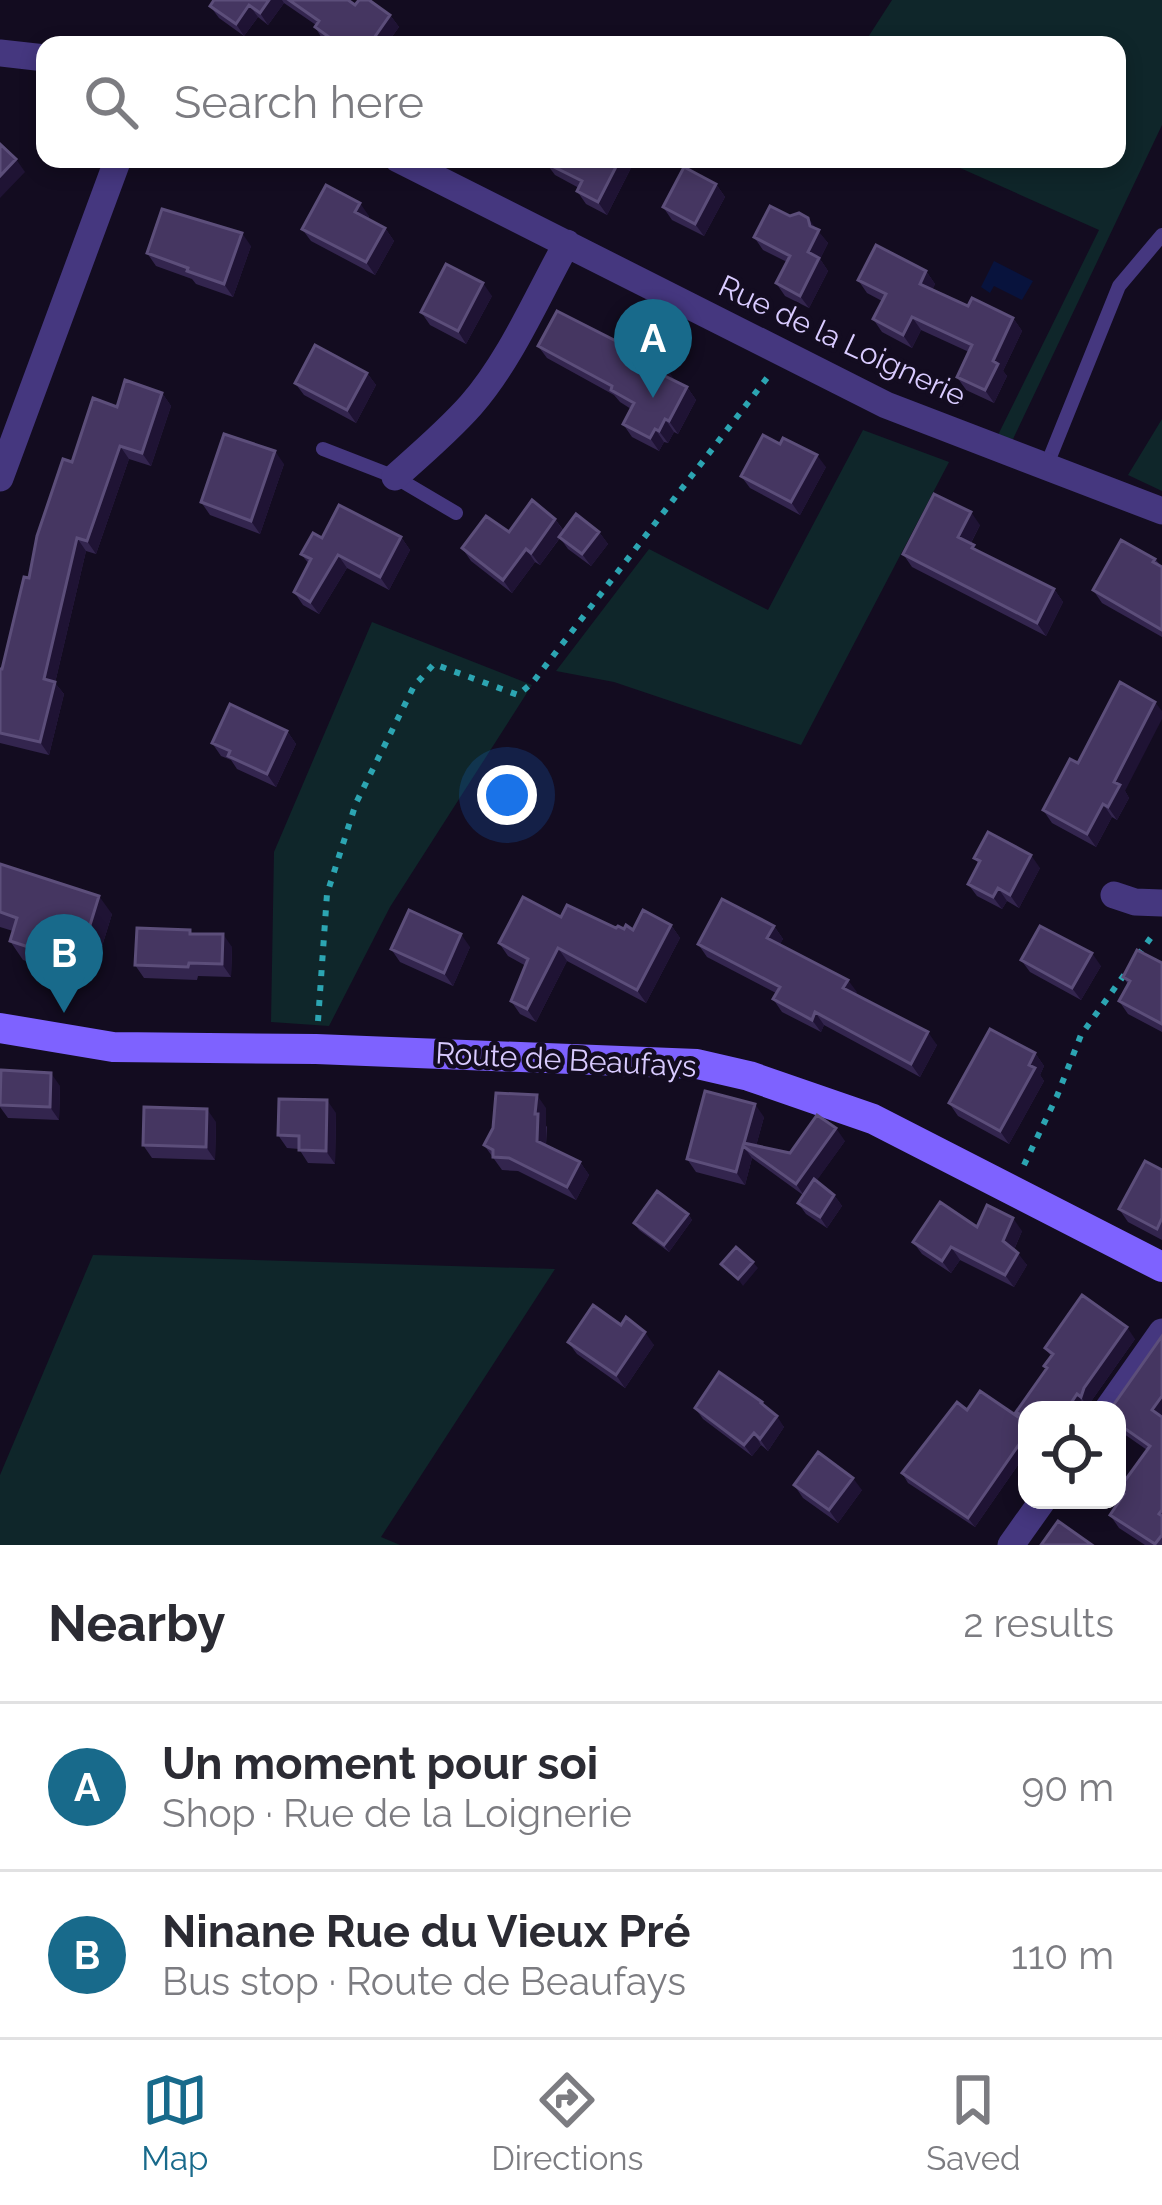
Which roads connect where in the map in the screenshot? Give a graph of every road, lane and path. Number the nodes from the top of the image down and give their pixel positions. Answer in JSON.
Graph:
{"nodes":[{"id":1,"x":0,"y":53,"type":"edge"},
{"id":2,"x":36,"y":57,"type":"edge"},
{"id":3,"x":115,"y":168,"type":"edge"},
{"id":4,"x":416,"y":168,"type":"edge"},
{"id":5,"x":1162,"y":235,"type":"edge"},
{"id":6,"x":567,"y":243,"type":"junction"},
{"id":7,"x":785,"y":354,"type":"junction"},
{"id":8,"x":323,"y":448,"type":"dead end"},
{"id":9,"x":1046,"y":467,"type":"junction"},
{"id":10,"x":395,"y":477,"type":"junction"},
{"id":11,"x":0,"y":478,"type":"edge"},
{"id":12,"x":1162,"y":511,"type":"edge"},
{"id":13,"x":456,"y":513,"type":"dead end"},
{"id":14,"x":1114,"y":895,"type":"dead end"},
{"id":15,"x":1162,"y":904,"type":"edge"},
{"id":16,"x":1162,"y":923,"type":"edge"},
{"id":17,"x":0,"y":1028,"type":"edge"},
{"id":18,"x":316,"y":1049,"type":"junction"},
{"id":19,"x":1012,"y":1190,"type":"junction"},
{"id":20,"x":1162,"y":1267,"type":"edge"},
{"id":21,"x":1162,"y":1332,"type":"edge"},
{"id":22,"x":1113,"y":1401,"type":"edge"},
{"id":23,"x":1037,"y":1509,"type":"edge"},
{"id":24,"x":1011,"y":1545,"type":"edge"}],
"edges":[{"from":1,"to":2,"type":"street"},
{"from":3,"to":11,"type":"street"},
{"from":4,"to":6,"type":"street","name":"Rue de la Loignerie"},
{"from":5,"to":9,"type":"lane"},
{"from":6,"to":7,"type":"street","name":"Rue de la Loignerie"},
{"from":6,"to":10,"type":"street"},
{"from":7,"to":9,"type":"street","name":"Rue de la Loignerie"},
{"from":7,"to":18,"type":"path"},
{"from":8,"to":10,"type":"lane"},
{"from":9,"to":12,"type":"street","name":"Rue de la Loignerie"},
{"from":10,"to":13,"type":"lane"},
{"from":14,"to":15,"type":"street"},
{"from":16,"to":19,"type":"path"},
{"from":17,"to":18,"type":"street","name":"Route de Beaufays"},
{"from":18,"to":19,"type":"street","name":"Route de Beaufays"},
{"from":19,"to":20,"type":"street","name":"Route de Beaufays"},
{"from":21,"to":22,"type":"street"},
{"from":23,"to":24,"type":"street"}]}
